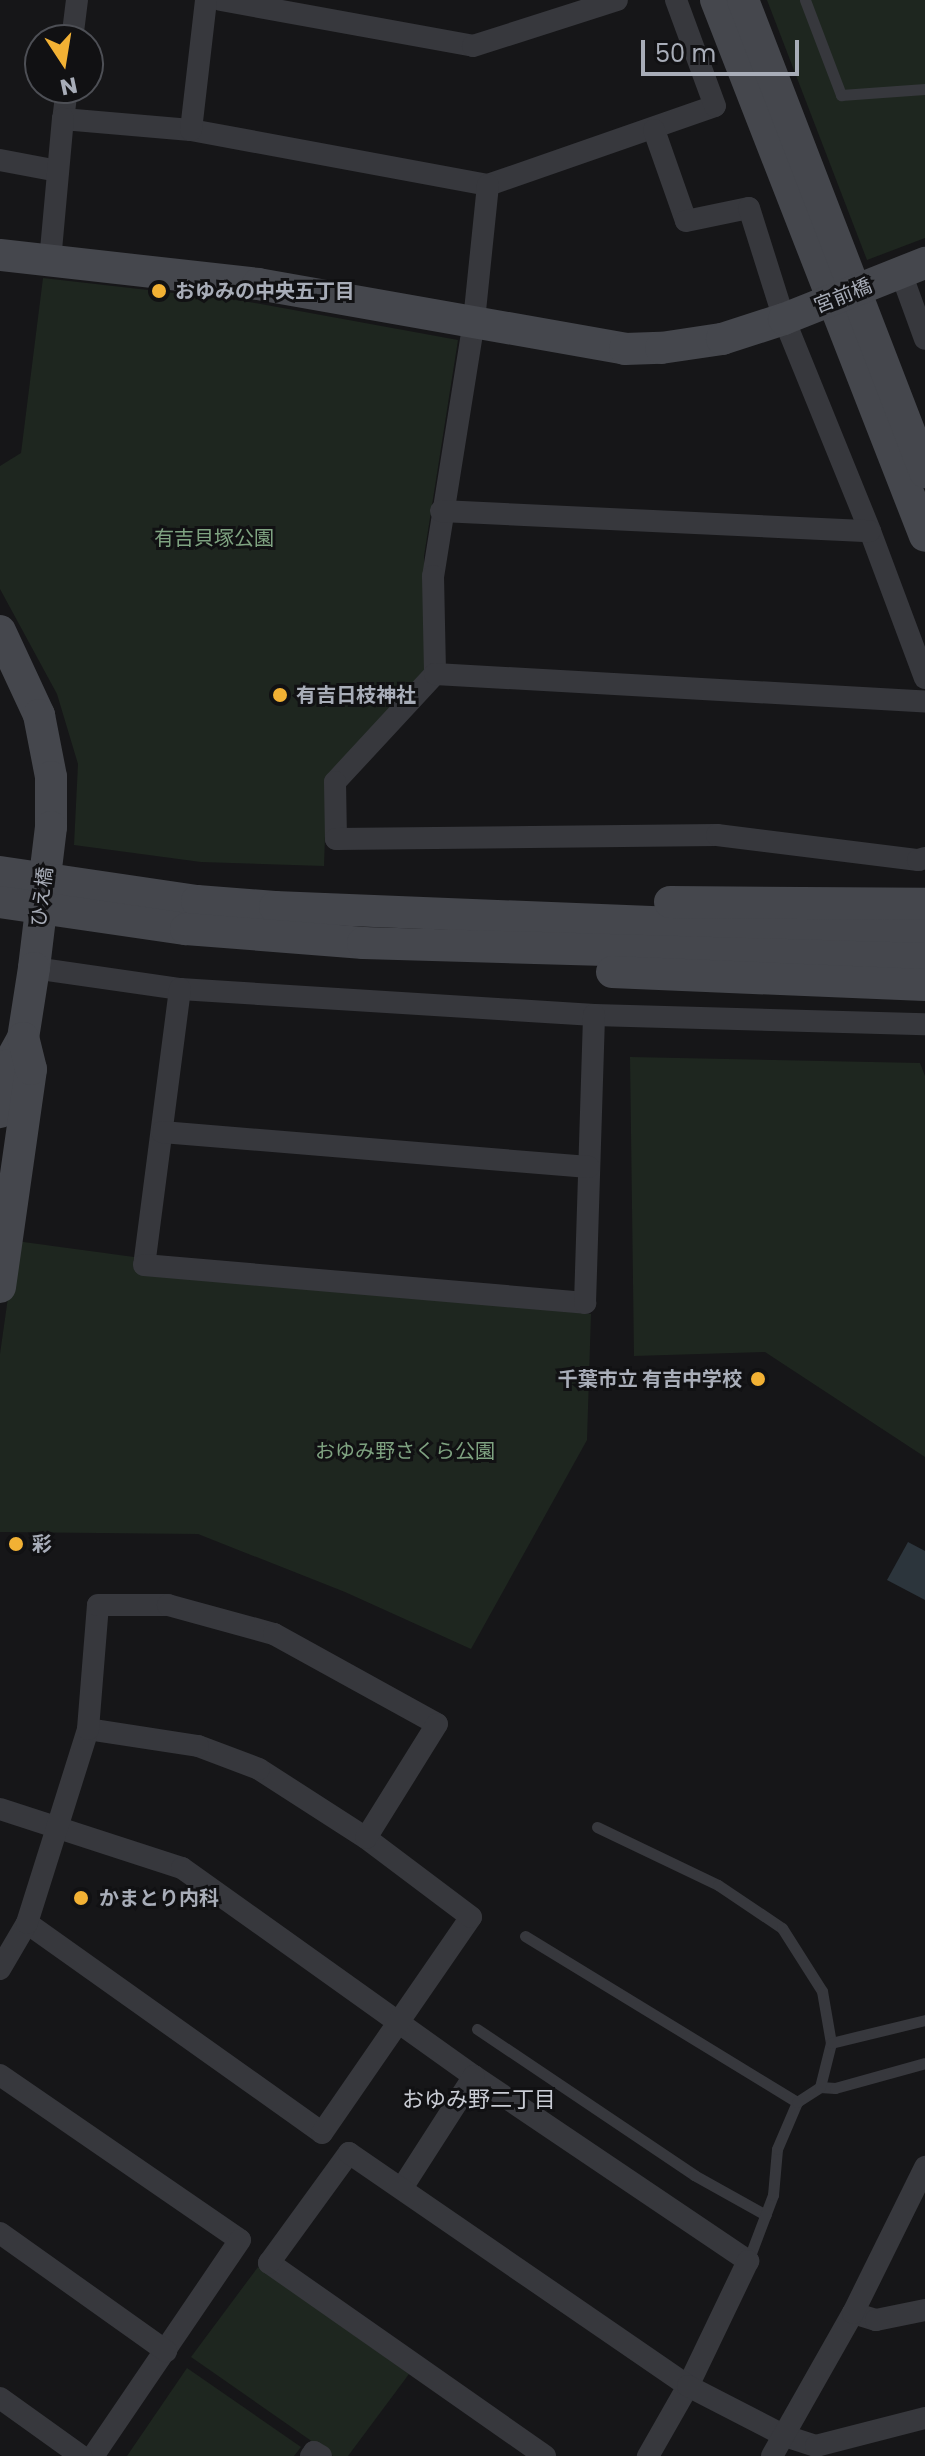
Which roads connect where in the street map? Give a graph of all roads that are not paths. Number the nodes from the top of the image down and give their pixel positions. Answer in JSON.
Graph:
{"nodes":[{"id":1,"x":77,"y":0,"type":"edge"},
{"id":2,"x":206,"y":0,"type":"edge"},
{"id":3,"x":221,"y":0,"type":"edge"},
{"id":4,"x":617,"y":0,"type":"edge"},
{"id":5,"x":676,"y":0,"type":"edge"},
{"id":6,"x":716,"y":0,"type":"edge"},
{"id":7,"x":743,"y":0,"type":"edge"},
{"id":8,"x":805,"y":0,"type":"edge"},
{"id":9,"x":74,"y":24,"type":"edge"},
{"id":10,"x":925,"y":89,"type":"edge"},
{"id":11,"x":65,"y":104,"type":"edge"},
{"id":12,"x":63,"y":119,"type":"junction"},
{"id":13,"x":191,"y":130,"type":"junction"},
{"id":14,"x":654,"y":130,"type":"junction"},
{"id":15,"x":0,"y":160,"type":"edge"},
{"id":16,"x":58,"y":171,"type":"junction"},
{"id":17,"x":488,"y":185,"type":"junction"},
{"id":18,"x":0,"y":255,"type":"edge"},
{"id":19,"x":50,"y":261,"type":"junction"},
{"id":20,"x":913,"y":268,"type":"edge"},
{"id":21,"x":784,"y":319,"type":"junction"},
{"id":22,"x":474,"y":321,"type":"junction"},
{"id":23,"x":925,"y":339,"type":"edge"},
{"id":24,"x":925,"y":472,"type":"edge"},
{"id":25,"x":441,"y":511,"type":"junction"},
{"id":26,"x":870,"y":531,"type":"junction"},
{"id":27,"x":925,"y":536,"type":"edge"},
{"id":28,"x":0,"y":631,"type":"edge"},
{"id":29,"x":435,"y":674,"type":"junction"},
{"id":30,"x":925,"y":678,"type":"edge"},
{"id":31,"x":925,"y":701,"type":"edge"},
{"id":32,"x":925,"y":858,"type":"edge"},
{"id":33,"x":0,"y":872,"type":"edge"},
{"id":34,"x":0,"y":902,"type":"edge"},
{"id":35,"x":925,"y":904,"type":"edge"},
{"id":36,"x":404,"y":913,"type":"junction"},
{"id":37,"x":925,"y":933,"type":"edge"},
{"id":38,"x":363,"y":943,"type":"junction"},
{"id":39,"x":925,"y":959,"type":"edge"},
{"id":40,"x":34,"y":968,"type":"junction"},
{"id":41,"x":925,"y":985,"type":"edge"},
{"id":42,"x":180,"y":989,"type":"junction"},
{"id":43,"x":594,"y":1015,"type":"junction"},
{"id":44,"x":925,"y":1024,"type":"edge"},
{"id":45,"x":23,"y":1038,"type":"junction"},
{"id":46,"x":0,"y":1112,"type":"edge"},
{"id":47,"x":162,"y":1132,"type":"junction"},
{"id":48,"x":589,"y":1167,"type":"junction"},
{"id":49,"x":0,"y":1287,"type":"edge"},
{"id":50,"x":88,"y":1729,"type":"junction"},
{"id":51,"x":0,"y":1809,"type":"edge"},
{"id":52,"x":597,"y":1827,"type":"dead end"},
{"id":53,"x":58,"y":1828,"type":"junction"},
{"id":54,"x":366,"y":1838,"type":"junction"},
{"id":55,"x":27,"y":1923,"type":"junction"},
{"id":56,"x":525,"y":1936,"type":"dead end"},
{"id":57,"x":0,"y":1969,"type":"edge"},
{"id":58,"x":398,"y":2019,"type":"junction"},
{"id":59,"x":925,"y":2020,"type":"edge"},
{"id":60,"x":477,"y":2029,"type":"dead end"},
{"id":61,"x":831,"y":2043,"type":"junction"},
{"id":62,"x":925,"y":2063,"type":"edge"},
{"id":63,"x":0,"y":2075,"type":"edge"},
{"id":64,"x":474,"y":2076,"type":"junction"},
{"id":65,"x":820,"y":2087,"type":"junction"},
{"id":66,"x":797,"y":2102,"type":"junction"},
{"id":67,"x":925,"y":2167,"type":"edge"},
{"id":68,"x":402,"y":2188,"type":"junction"},
{"id":69,"x":766,"y":2215,"type":"junction"},
{"id":70,"x":0,"y":2233,"type":"edge"},
{"id":71,"x":748,"y":2261,"type":"junction"},
{"id":72,"x":925,"y":2310,"type":"edge"},
{"id":73,"x":853,"y":2313,"type":"junction"},
{"id":74,"x":166,"y":2351,"type":"junction"},
{"id":75,"x":688,"y":2386,"type":"junction"},
{"id":76,"x":0,"y":2398,"type":"edge"},
{"id":77,"x":925,"y":2418,"type":"edge"},
{"id":78,"x":785,"y":2436,"type":"junction"},
{"id":79,"x":81,"y":2456,"type":"edge"},
{"id":80,"x":93,"y":2456,"type":"edge"},
{"id":81,"x":311,"y":2456,"type":"edge"},
{"id":82,"x":321,"y":2456,"type":"edge"},
{"id":83,"x":545,"y":2456,"type":"edge"},
{"id":84,"x":648,"y":2456,"type":"edge"},
{"id":85,"x":772,"y":2456,"type":"edge"}],
"edges":[{"from":1,"to":9,"type":"street"},
{"from":2,"to":13,"type":"street"},
{"from":3,"to":4,"type":"street"},
{"from":5,"to":14,"type":"street"},
{"from":6,"to":27,"type":"street"},
{"from":7,"to":24,"type":"street"},
{"from":8,"to":10,"type":"lane"},
{"from":11,"to":12,"type":"street"},
{"from":12,"to":13,"type":"street"},
{"from":12,"to":16,"type":"street"},
{"from":13,"to":17,"type":"street"},
{"from":14,"to":17,"type":"street"},
{"from":14,"to":21,"type":"street"},
{"from":15,"to":16,"type":"street"},
{"from":16,"to":19,"type":"street"},
{"from":17,"to":22,"type":"street"},
{"from":18,"to":19,"type":"street","name":"宮前橋"},
{"from":19,"to":22,"type":"street","name":"宮前橋"},
{"from":20,"to":21,"type":"street","name":"宮前橋"},
{"from":20,"to":23,"type":"street"},
{"from":21,"to":22,"type":"street","name":"宮前橋"},
{"from":21,"to":26,"type":"street"},
{"from":22,"to":25,"type":"street"},
{"from":25,"to":26,"type":"street"},
{"from":25,"to":29,"type":"street"},
{"from":26,"to":30,"type":"street"},
{"from":28,"to":40,"type":"street","name":"ひえ橋"},
{"from":29,"to":31,"type":"street"},
{"from":29,"to":32,"type":"street"},
{"from":33,"to":36,"type":"street"},
{"from":34,"to":38,"type":"street"},
{"from":35,"to":36,"type":"street"},
{"from":36,"to":37,"type":"street"},
{"from":38,"to":39,"type":"street"},
{"from":38,"to":41,"type":"street"},
{"from":40,"to":42,"type":"street"},
{"from":40,"to":45,"type":"street","name":"ひえ橋"},
{"from":42,"to":43,"type":"street"},
{"from":42,"to":47,"type":"street"},
{"from":43,"to":44,"type":"street"},
{"from":43,"to":48,"type":"street"},
{"from":45,"to":46,"type":"street"},
{"from":45,"to":49,"type":"street"},
{"from":47,"to":48,"type":"street"},
{"from":47,"to":48,"type":"street"},
{"from":50,"to":53,"type":"street"},
{"from":50,"to":54,"type":"street"},
{"from":50,"to":54,"type":"street"},
{"from":51,"to":53,"type":"street"},
{"from":52,"to":61,"type":"lane"},
{"from":53,"to":55,"type":"street"},
{"from":53,"to":58,"type":"street"},
{"from":54,"to":58,"type":"street"},
{"from":55,"to":57,"type":"street"},
{"from":55,"to":58,"type":"street"},
{"from":56,"to":66,"type":"lane"},
{"from":58,"to":64,"type":"street"},
{"from":59,"to":61,"type":"lane"},
{"from":60,"to":69,"type":"lane"},
{"from":61,"to":65,"type":"lane"},
{"from":62,"to":65,"type":"lane"},
{"from":63,"to":74,"type":"street"},
{"from":64,"to":68,"type":"street"},
{"from":64,"to":71,"type":"street"},
{"from":65,"to":66,"type":"lane"},
{"from":66,"to":69,"type":"lane"},
{"from":67,"to":73,"type":"street"},
{"from":68,"to":75,"type":"street"},
{"from":68,"to":83,"type":"street"},
{"from":69,"to":71,"type":"lane"},
{"from":70,"to":74,"type":"street"},
{"from":71,"to":75,"type":"street"},
{"from":72,"to":73,"type":"street"},
{"from":73,"to":78,"type":"street"},
{"from":74,"to":80,"type":"street"},
{"from":75,"to":78,"type":"street"},
{"from":75,"to":84,"type":"street"},
{"from":76,"to":79,"type":"street"},
{"from":77,"to":78,"type":"street"},
{"from":78,"to":85,"type":"street"},
{"from":81,"to":82,"type":"street"}]}
